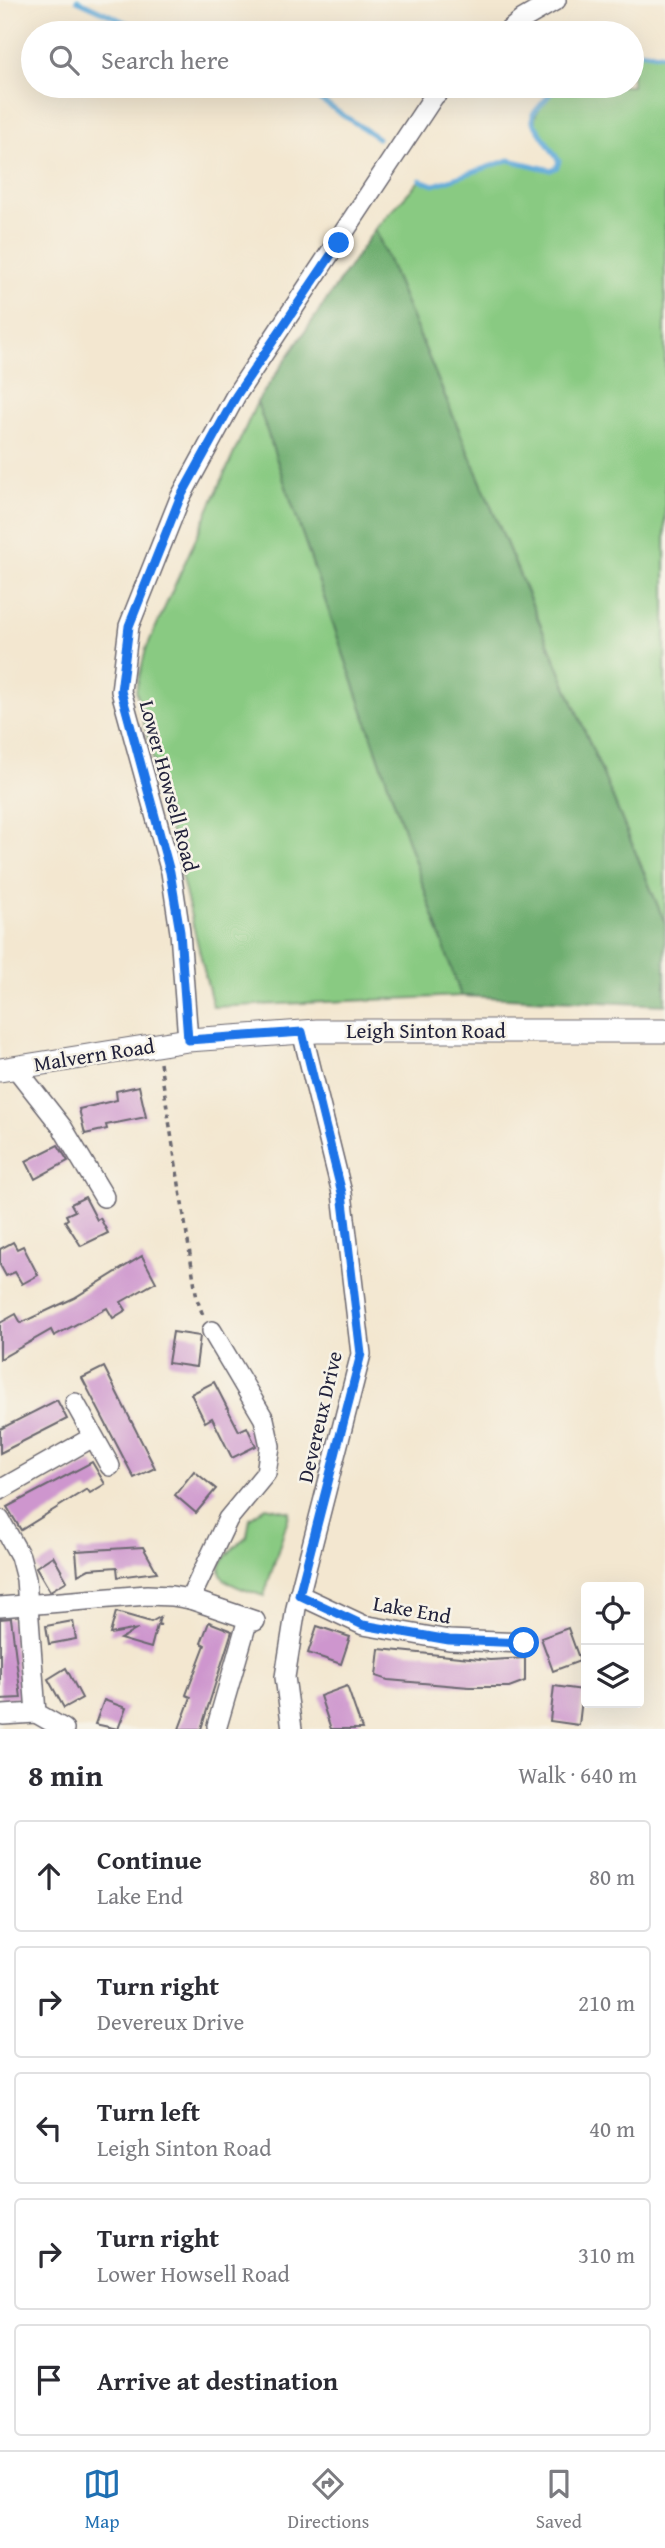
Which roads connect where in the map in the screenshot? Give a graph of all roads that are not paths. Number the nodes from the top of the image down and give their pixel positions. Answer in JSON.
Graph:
{"nodes":[{"id":1,"x":556,"y":0,"type":"edge"},
{"id":2,"x":521,"y":21,"type":"edge"},
{"id":3,"x":433,"y":98,"type":"edge"},
{"id":4,"x":665,"y":1031,"type":"edge"},
{"id":5,"x":302,"y":1032,"type":"junction"},
{"id":6,"x":188,"y":1040,"type":"junction"},
{"id":7,"x":7,"y":1068,"type":"edge"},
{"id":8,"x":104,"y":1197,"type":"dead end"},
{"id":9,"x":212,"y":1331,"type":"road end"},
{"id":10,"x":75,"y":1404,"type":"dead end"},
{"id":11,"x":93,"y":1437,"type":"junction"},
{"id":12,"x":110,"y":1466,"type":"dead end"},
{"id":13,"x":0,"y":1490,"type":"edge"},
{"id":14,"x":0,"y":1520,"type":"edge"},
{"id":15,"x":299,"y":1595,"type":"junction"},
{"id":16,"x":190,"y":1599,"type":"junction"},
{"id":17,"x":0,"y":1607,"type":"edge"},
{"id":18,"x":28,"y":1607,"type":"junction"},
{"id":19,"x":524,"y":1643,"type":"dead end"},
{"id":20,"x":36,"y":1713,"type":"junction"},
{"id":21,"x":3,"y":1715,"type":"dead end"},
{"id":22,"x":217,"y":1726,"type":"dead end"},
{"id":23,"x":64,"y":1729,"type":"edge"},
{"id":24,"x":292,"y":1729,"type":"edge"}],
"edges":[{"from":1,"to":2,"type":"street"},
{"from":3,"to":6,"type":"street","name":"Lower Howsell Road"},
{"from":4,"to":5,"type":"main road","name":"Leigh Sinton Road"},
{"from":5,"to":6,"type":"main road","name":"Leigh Sinton Road"},
{"from":5,"to":15,"type":"street","name":"Devereux Drive"},
{"from":6,"to":7,"type":"main road","name":"Malvern Road"},
{"from":7,"to":8,"type":"street"},
{"from":9,"to":16,"type":"street"},
{"from":10,"to":11,"type":"street"},
{"from":11,"to":12,"type":"street"},
{"from":11,"to":13,"type":"street"},
{"from":14,"to":18,"type":"street"},
{"from":15,"to":19,"type":"street","name":"Lake End"},
{"from":15,"to":24,"type":"street","name":"Devereux Drive"},
{"from":16,"to":18,"type":"street"},
{"from":16,"to":22,"type":"street"},
{"from":17,"to":18,"type":"street"},
{"from":18,"to":20,"type":"street"},
{"from":20,"to":21,"type":"street"},
{"from":20,"to":23,"type":"street"}]}
